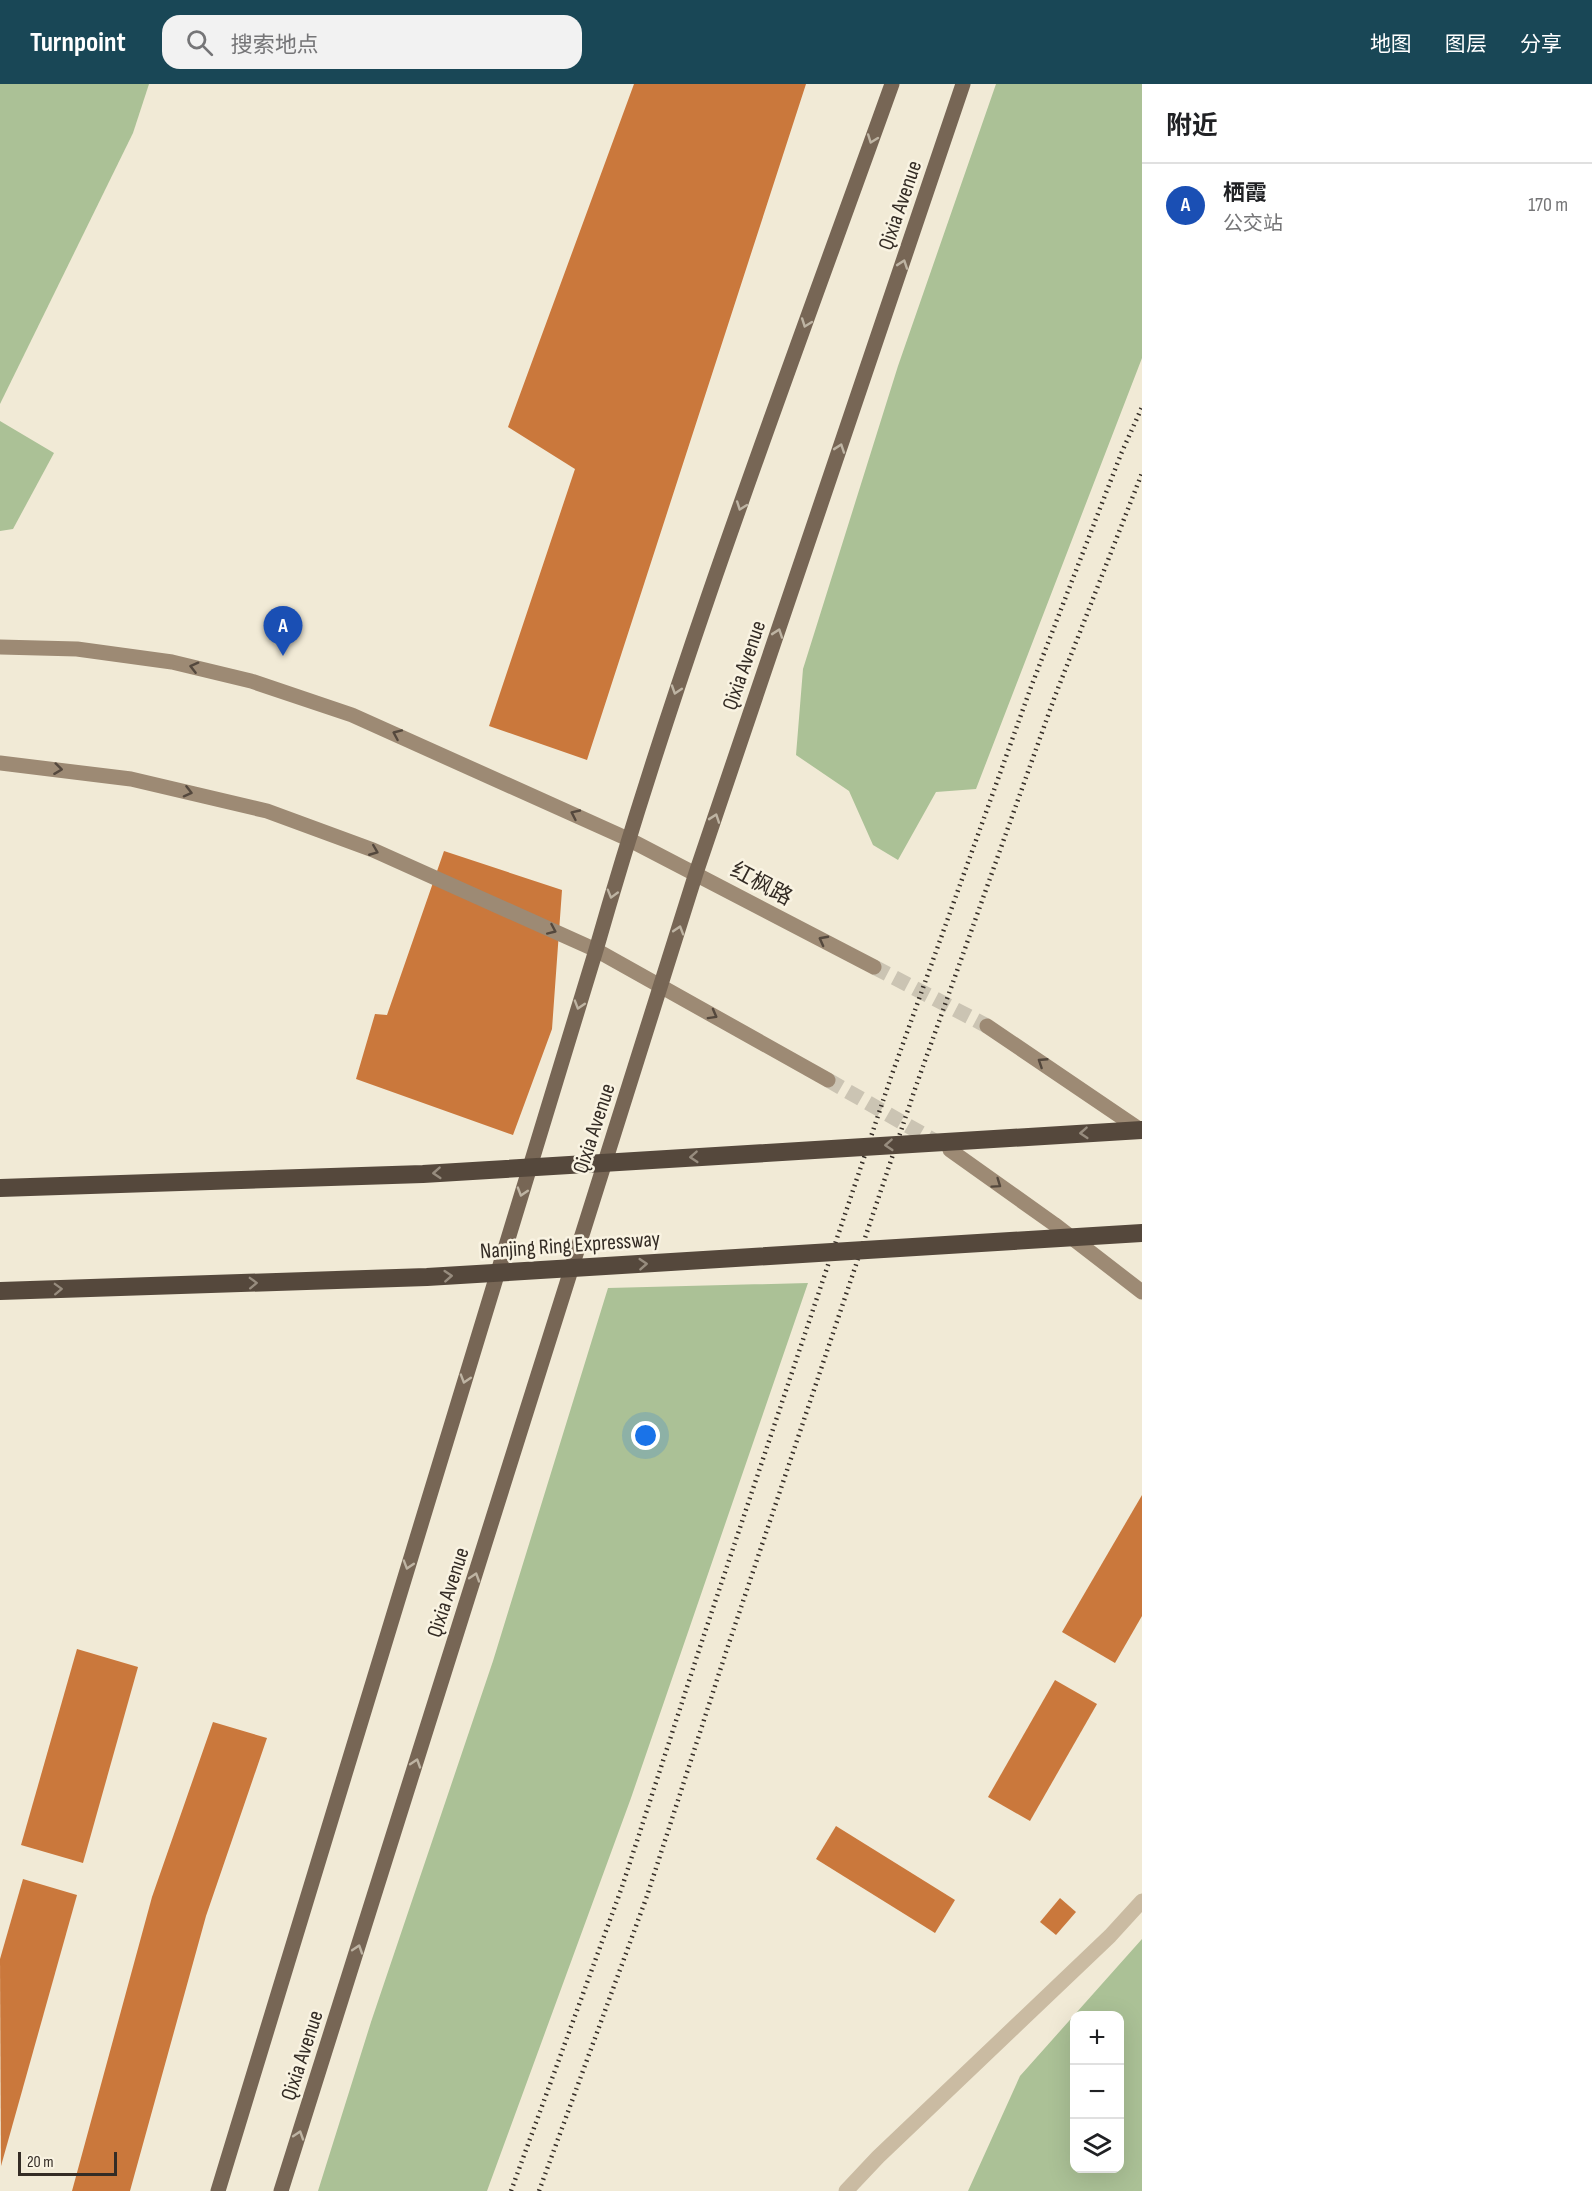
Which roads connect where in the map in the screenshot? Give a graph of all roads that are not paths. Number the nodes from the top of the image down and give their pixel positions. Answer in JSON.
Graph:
{"nodes":[{"id":1,"x":892,"y":84,"type":"edge"},
{"id":2,"x":963,"y":84,"type":"edge"},
{"id":3,"x":0,"y":647,"type":"edge"},
{"id":4,"x":0,"y":763,"type":"edge"},
{"id":5,"x":628,"y":839,"type":"junction"},
{"id":6,"x":696,"y":873,"type":"junction"},
{"id":7,"x":596,"y":950,"type":"junction"},
{"id":8,"x":874,"y":967,"type":"tunnel mouth"},
{"id":9,"x":662,"y":986,"type":"junction"},
{"id":10,"x":987,"y":1026,"type":"tunnel mouth"},
{"id":11,"x":828,"y":1080,"type":"tunnel mouth"},
{"id":12,"x":1142,"y":1130,"type":"edge"},
{"id":13,"x":950,"y":1150,"type":"tunnel mouth"},
{"id":14,"x":0,"y":1188,"type":"edge"},
{"id":15,"x":1142,"y":1233,"type":"edge"},
{"id":16,"x":0,"y":1291,"type":"edge"},
{"id":17,"x":1142,"y":1292,"type":"edge"},
{"id":18,"x":1142,"y":1901,"type":"edge"},
{"id":19,"x":218,"y":2191,"type":"edge"},
{"id":20,"x":281,"y":2191,"type":"edge"},
{"id":21,"x":846,"y":2191,"type":"edge"}],
"edges":[{"from":1,"to":5,"type":"main road","name":"Qixia Avenue","one_way":true},
{"from":6,"to":2,"type":"main road","name":"Qixia Avenue","one_way":true},
{"from":5,"to":3,"type":"main road","name":"红枫路","one_way":true},
{"from":4,"to":7,"type":"main road","one_way":true},
{"from":5,"to":6,"type":"main road","name":"红枫路"},
{"from":5,"to":7,"type":"main road","name":"Qixia Avenue","one_way":true},
{"from":8,"to":6,"type":"main road","name":"红枫路","one_way":true},
{"from":9,"to":6,"type":"main road","name":"Qixia Avenue","one_way":true},
{"from":7,"to":9,"type":"main road"},
{"from":7,"to":19,"type":"main road","name":"Qixia Avenue","one_way":true},
{"from":9,"to":11,"type":"main road","one_way":true},
{"from":20,"to":9,"type":"main road","name":"Qixia Avenue","one_way":true},
{"from":12,"to":10,"type":"main road","one_way":true},
{"from":12,"to":14,"type":"highway","one_way":true,"bridge":true},
{"from":13,"to":17,"type":"main road","one_way":true},
{"from":16,"to":15,"type":"highway","name":"Nanjing Ring Expressway","one_way":true,"bridge":true},
{"from":18,"to":21,"type":"street"}]}
